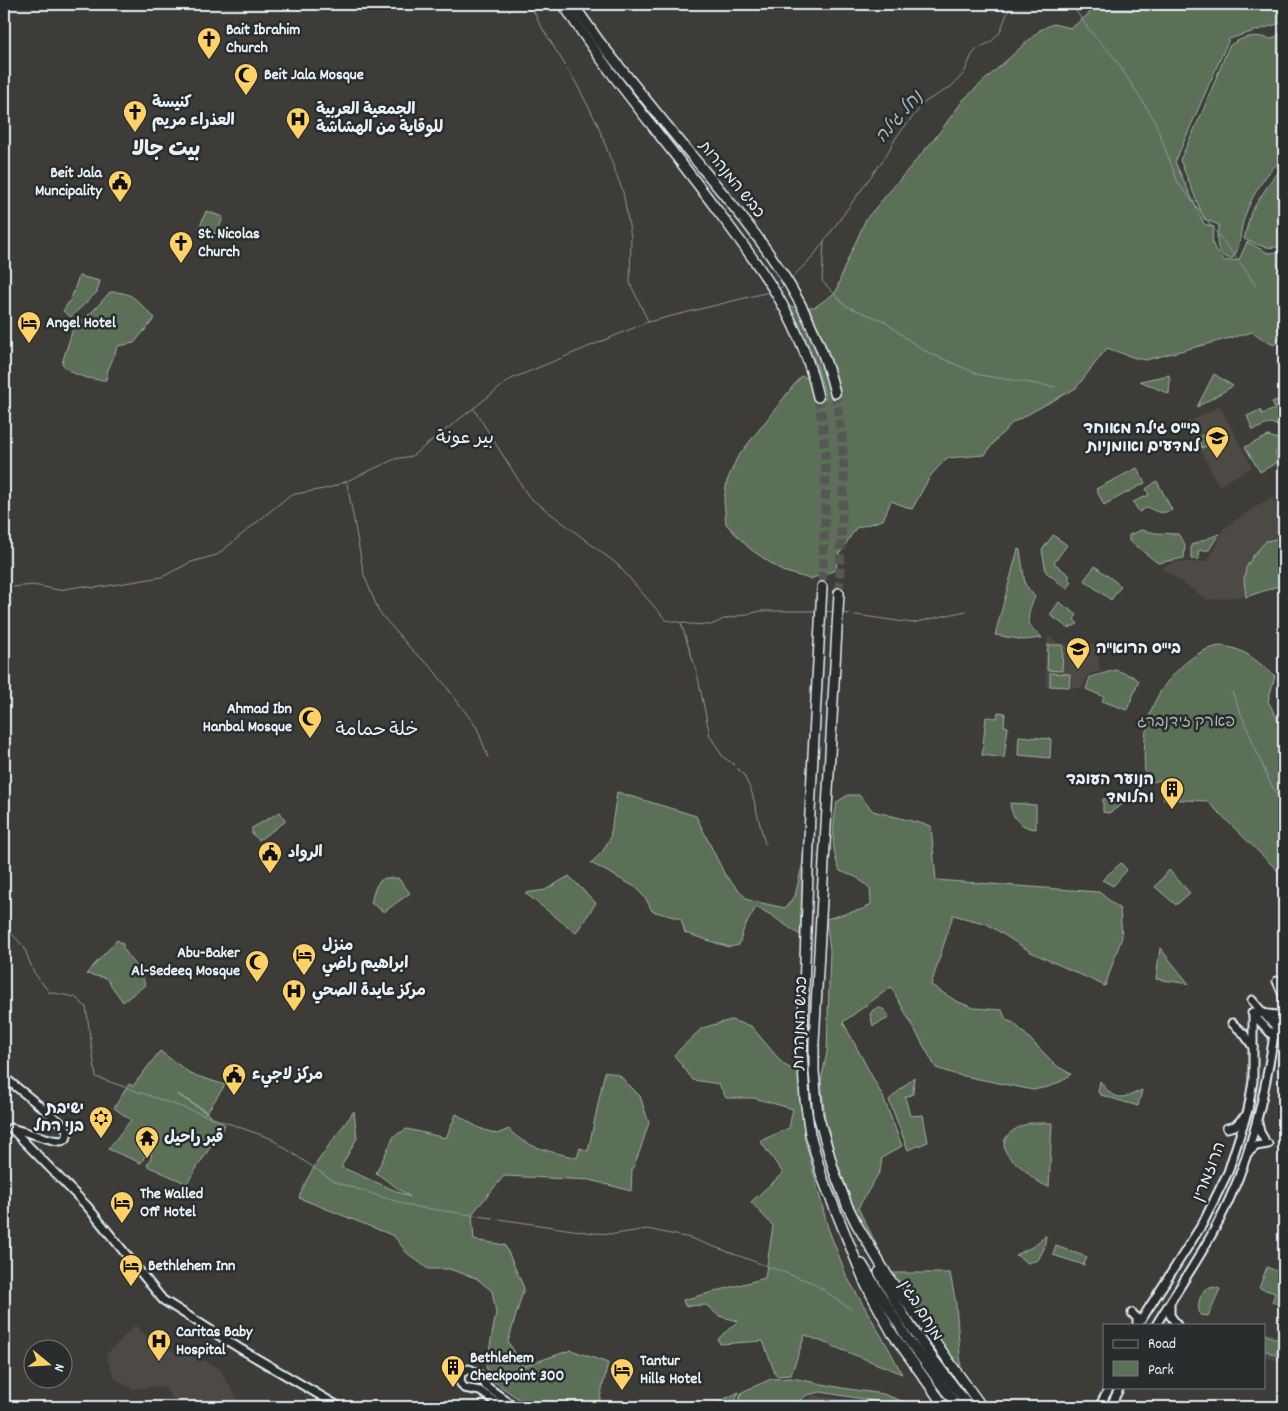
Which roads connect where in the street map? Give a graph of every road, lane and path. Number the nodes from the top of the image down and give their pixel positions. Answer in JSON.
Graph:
{"nodes":[{"id":1,"x":563,"y":4,"type":"edge"},
{"id":2,"x":573,"y":4,"type":"edge"},
{"id":3,"x":834,"y":392,"type":"tunnel mouth"},
{"id":4,"x":818,"y":397,"type":"tunnel mouth"},
{"id":5,"x":822,"y":587,"type":"tunnel mouth"},
{"id":6,"x":839,"y":593,"type":"tunnel mouth"},
{"id":7,"x":1277,"y":980,"type":"dead end"},
{"id":8,"x":1284,"y":997,"type":"edge"},
{"id":9,"x":1252,"y":1000,"type":"dead end"},
{"id":10,"x":1252,"y":1013,"type":"junction"},
{"id":11,"x":1264,"y":1013,"type":"junction"},
{"id":12,"x":1281,"y":1015,"type":"edge"},
{"id":13,"x":1232,"y":1023,"type":"dead end"},
{"id":14,"x":1254,"y":1026,"type":"junction"},
{"id":15,"x":1276,"y":1030,"type":"edge"},
{"id":16,"x":1253,"y":1047,"type":"junction"},
{"id":17,"x":4,"y":1077,"type":"edge"},
{"id":18,"x":1248,"y":1110,"type":"junction"},
{"id":19,"x":1257,"y":1119,"type":"junction"},
{"id":20,"x":1227,"y":1128,"type":"dead end"},
{"id":21,"x":1247,"y":1154,"type":"junction"},
{"id":22,"x":856,"y":1225,"type":"junction"},
{"id":23,"x":842,"y":1226,"type":"junction"},
{"id":24,"x":1172,"y":1298,"type":"junction"},
{"id":25,"x":1132,"y":1313,"type":"dead end"},
{"id":26,"x":1137,"y":1324,"type":"edge"},
{"id":27,"x":1138,"y":1324,"type":"edge"},
{"id":28,"x":1157,"y":1324,"type":"edge"},
{"id":29,"x":1175,"y":1324,"type":"edge"},
{"id":30,"x":480,"y":1379,"type":"junction"},
{"id":31,"x":1110,"y":1388,"type":"edge"},
{"id":32,"x":1120,"y":1388,"type":"edge"},
{"id":33,"x":472,"y":1389,"type":"junction"},
{"id":34,"x":340,"y":1407,"type":"edge"},
{"id":35,"x":503,"y":1407,"type":"edge"},
{"id":36,"x":515,"y":1407,"type":"edge"},
{"id":37,"x":944,"y":1407,"type":"edge"},
{"id":38,"x":958,"y":1407,"type":"edge"},
{"id":39,"x":970,"y":1407,"type":"edge"},
{"id":40,"x":982,"y":1407,"type":"edge"},
{"id":41,"x":1100,"y":1407,"type":"edge"},
{"id":42,"x":1110,"y":1407,"type":"edge"}],
"edges":[{"from":1,"to":4,"type":"highway","name":"כביש המנהרות"},
{"from":2,"to":3,"type":"highway","name":"כביש המנהרות"},
{"from":5,"to":23,"type":"highway","name":"כביש המנהרות"},
{"from":6,"to":22,"type":"highway","name":"כביש המנהרות"},
{"from":7,"to":8,"type":"main road"},
{"from":9,"to":11,"type":"main road"},
{"from":10,"to":11,"type":"main road"},
{"from":10,"to":14,"type":"main road","name":"הרוזמרין"},
{"from":10,"to":15,"type":"main road"},
{"from":11,"to":12,"type":"main road"},
{"from":11,"to":15,"type":"main road"},
{"from":12,"to":15,"type":"main road","name":"הרוזמרין"},
{"from":13,"to":16,"type":"main road"},
{"from":14,"to":15,"type":"main road"},
{"from":14,"to":16,"type":"main road","name":"הרוזמרין"},
{"from":15,"to":19,"type":"main road","name":"הרוזמרין"},
{"from":16,"to":18,"type":"main road","name":"הרוזמרין"},
{"from":17,"to":34,"type":"main road"},
{"from":18,"to":20,"type":"main road"},
{"from":18,"to":27,"type":"main road","name":"הרוזמרין"},
{"from":19,"to":21,"type":"main road","name":"הרוזמרין"},
{"from":19,"to":21,"type":"main road"},
{"from":21,"to":24,"type":"main road","name":"הרוזמרין"},
{"from":22,"to":39,"type":"highway","name":"מנחם בגין"},
{"from":22,"to":40,"type":"highway","name":"כביש המנהרות"},
{"from":23,"to":37,"type":"highway","name":"כביש המנהרות"},
{"from":23,"to":38,"type":"highway","name":"מנחם בגין"},
{"from":24,"to":28,"type":"main road","name":"הרוזמרין"},
{"from":24,"to":29,"type":"main road"},
{"from":25,"to":26,"type":"main road"},
{"from":30,"to":33,"type":"main road"},
{"from":30,"to":33,"type":"main road"},
{"from":30,"to":36,"type":"main road"},
{"from":31,"to":41,"type":"main road"},
{"from":32,"to":42,"type":"main road"},
{"from":33,"to":35,"type":"main road"}]}
